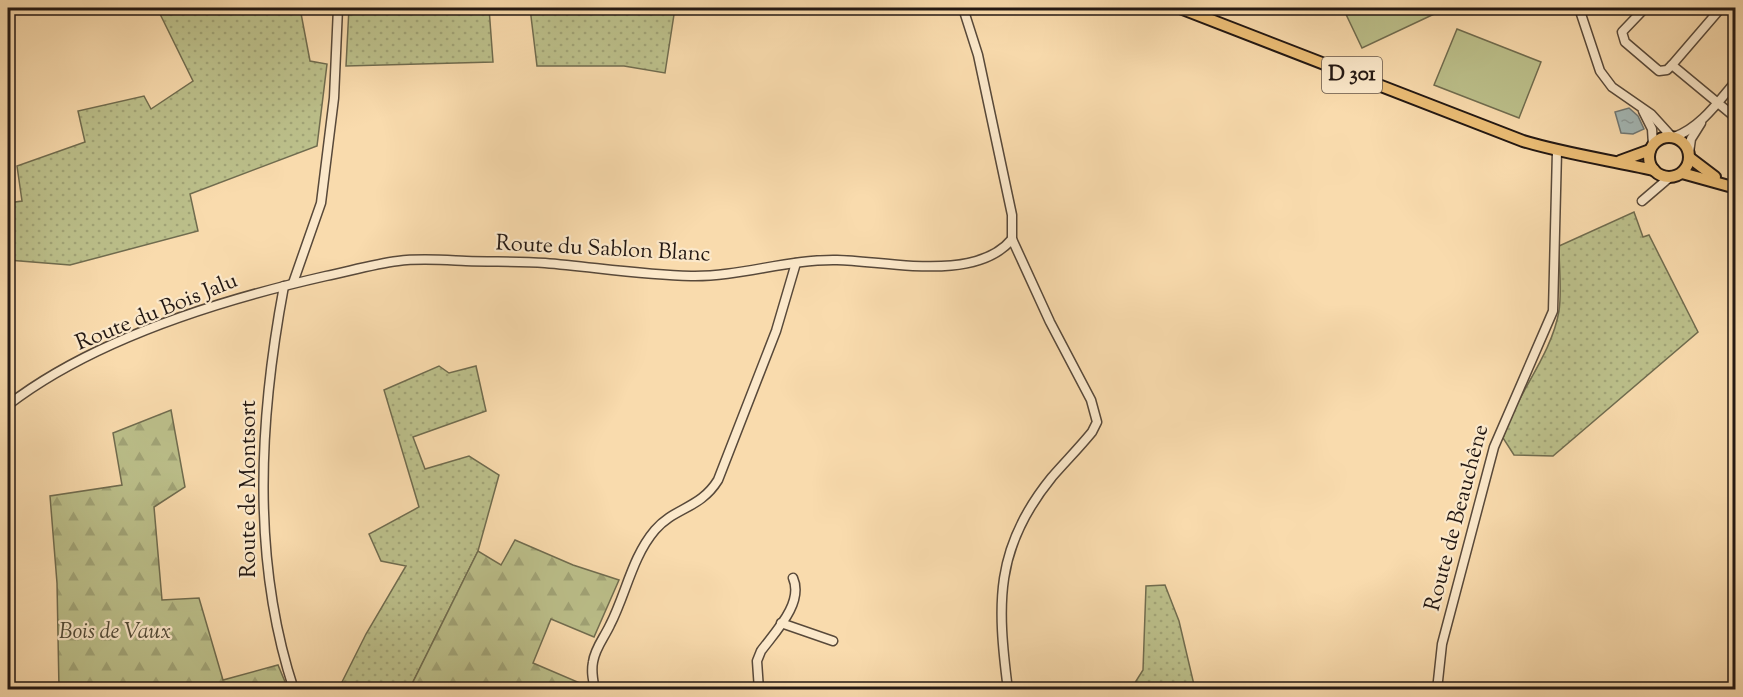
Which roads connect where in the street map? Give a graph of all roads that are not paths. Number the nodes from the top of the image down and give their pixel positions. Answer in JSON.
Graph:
{"nodes":[{"id":1,"x":338,"y":8,"type":"edge"},
{"id":2,"x":963,"y":8,"type":"edge"},
{"id":3,"x":1180,"y":8,"type":"edge"},
{"id":4,"x":1580,"y":8,"type":"edge"},
{"id":5,"x":1645,"y":8,"type":"edge"},
{"id":6,"x":1721,"y":8,"type":"edge"},
{"id":7,"x":1672,"y":65,"type":"junction"},
{"id":8,"x":1736,"y":81,"type":"edge"},
{"id":9,"x":1717,"y":102,"type":"junction"},
{"id":10,"x":1639,"y":106,"type":"junction"},
{"id":11,"x":1706,"y":114,"type":"junction"},
{"id":12,"x":1736,"y":118,"type":"edge"},
{"id":13,"x":1672,"y":136,"type":"junction"},
{"id":14,"x":1651,"y":148,"type":"junction"},
{"id":15,"x":1557,"y":151,"type":"junction"},
{"id":16,"x":1690,"y":156,"type":"junction"},
{"id":17,"x":1620,"y":161,"type":"junction"},
{"id":18,"x":1654,"y":170,"type":"junction"},
{"id":19,"x":1682,"y":173,"type":"junction"},
{"id":20,"x":1670,"y":177,"type":"junction"},
{"id":21,"x":1730,"y":186,"type":"edge"},
{"id":22,"x":1652,"y":191,"type":"junction"},
{"id":23,"x":1642,"y":201,"type":"dead end"},
{"id":24,"x":1012,"y":239,"type":"junction"},
{"id":25,"x":796,"y":263,"type":"junction"},
{"id":26,"x":289,"y":285,"type":"junction"},
{"id":27,"x":8,"y":405,"type":"edge"},
{"id":28,"x":793,"y":578,"type":"dead end"},
{"id":29,"x":781,"y":623,"type":"junction"},
{"id":30,"x":833,"y":641,"type":"dead end"},
{"id":31,"x":294,"y":690,"type":"edge"},
{"id":32,"x":595,"y":690,"type":"edge"},
{"id":33,"x":759,"y":690,"type":"edge"},
{"id":34,"x":1008,"y":690,"type":"edge"},
{"id":35,"x":1437,"y":690,"type":"edge"}],
"edges":[{"from":1,"to":26,"type":"street","name":"Route de Montsort"},
{"from":2,"to":24,"type":"street"},
{"from":3,"to":15,"type":"main road","number":"D 301"},
{"from":4,"to":10,"type":"street"},
{"from":5,"to":7,"type":"street"},
{"from":6,"to":7,"type":"street"},
{"from":7,"to":9,"type":"street"},
{"from":8,"to":9,"type":"street"},
{"from":9,"to":11,"type":"street"},
{"from":9,"to":12,"type":"street"},
{"from":10,"to":13,"type":"street"},
{"from":10,"to":14,"type":"street"},
{"from":11,"to":13,"type":"street"},
{"from":11,"to":16,"type":"street"},
{"from":13,"to":14,"type":"main road"},
{"from":13,"to":16,"type":"main road"},
{"from":14,"to":17,"type":"main road","number":"D 301"},
{"from":14,"to":18,"type":"main road"},
{"from":15,"to":17,"type":"main road","number":"D 301"},
{"from":15,"to":35,"type":"street","name":"Route de Beauchêne"},
{"from":16,"to":19,"type":"main road"},
{"from":16,"to":21,"type":"main road"},
{"from":17,"to":18,"type":"main road","number":"D 301"},
{"from":18,"to":20,"type":"main road"},
{"from":18,"to":22,"type":"street"},
{"from":19,"to":20,"type":"main road"},
{"from":19,"to":21,"type":"main road"},
{"from":20,"to":22,"type":"street"},
{"from":22,"to":23,"type":"street"},
{"from":24,"to":25,"type":"street","name":"Route du Sablon Blanc"},
{"from":24,"to":34,"type":"street"},
{"from":25,"to":26,"type":"street","name":"Route du Sablon Blanc"},
{"from":25,"to":32,"type":"street"},
{"from":26,"to":27,"type":"street","name":"Route du Bois Jalu"},
{"from":26,"to":31,"type":"street","name":"Route de Montsort"},
{"from":28,"to":29,"type":"street"},
{"from":29,"to":30,"type":"street"},
{"from":29,"to":33,"type":"street"}]}
